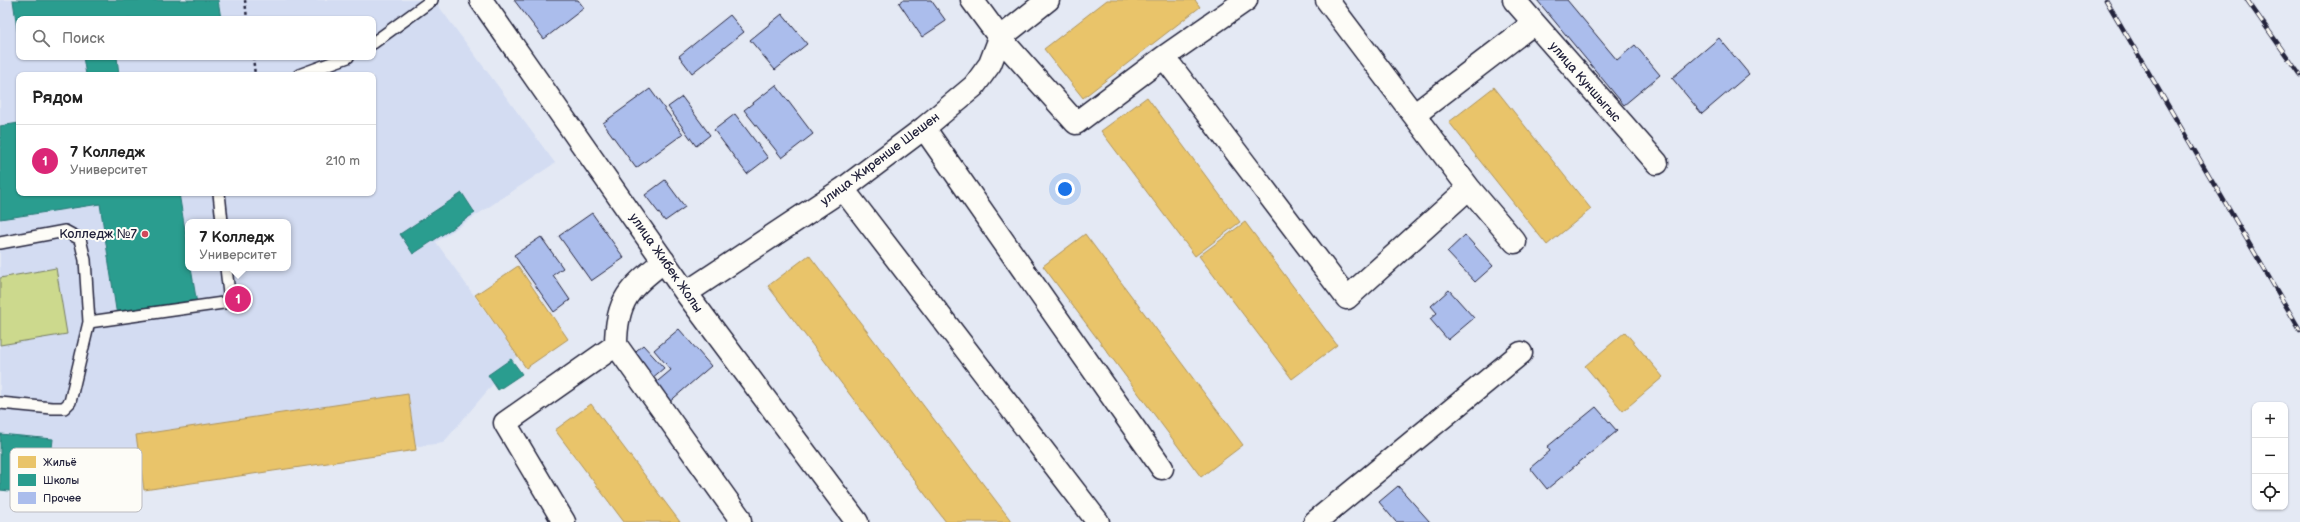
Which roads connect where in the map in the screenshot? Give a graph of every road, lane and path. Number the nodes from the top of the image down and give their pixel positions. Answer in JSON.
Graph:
{"nodes":[{"id":1,"x":245,"y":0,"type":"edge"},
{"id":2,"x":432,"y":0,"type":"edge"},
{"id":3,"x":481,"y":0,"type":"edge"},
{"id":4,"x":972,"y":0,"type":"edge"},
{"id":5,"x":1048,"y":0,"type":"edge"},
{"id":6,"x":1246,"y":0,"type":"edge"},
{"id":7,"x":1327,"y":0,"type":"edge"},
{"id":8,"x":1514,"y":0,"type":"edge"},
{"id":9,"x":247,"y":16,"type":"edge"},
{"id":10,"x":1534,"y":23,"type":"junction"},
{"id":11,"x":1000,"y":38,"type":"junction"},
{"id":12,"x":376,"y":41,"type":"edge"},
{"id":13,"x":1164,"y":57,"type":"junction"},
{"id":14,"x":253,"y":60,"type":"edge"},
{"id":15,"x":340,"y":60,"type":"edge"},
{"id":16,"x":255,"y":72,"type":"edge"},
{"id":17,"x":307,"y":72,"type":"edge"},
{"id":18,"x":1414,"y":115,"type":"junction"},
{"id":19,"x":924,"y":128,"type":"junction"},
{"id":20,"x":1657,"y":163,"type":"dead end"},
{"id":21,"x":1469,"y":188,"type":"junction"},
{"id":22,"x":843,"y":189,"type":"junction"},
{"id":23,"x":219,"y":196,"type":"edge"},
{"id":24,"x":222,"y":219,"type":"edge"},
{"id":25,"x":1515,"y":242,"type":"dead end"},
{"id":26,"x":0,"y":243,"type":"edge"},
{"id":27,"x":664,"y":261,"type":"junction"},
{"id":28,"x":226,"y":271,"type":"edge"},
{"id":29,"x":686,"y":293,"type":"junction"},
{"id":30,"x":89,"y":322,"type":"junction"},
{"id":31,"x":616,"y":345,"type":"junction"},
{"id":32,"x":1521,"y":353,"type":"dead end"},
{"id":33,"x":0,"y":403,"type":"edge"},
{"id":34,"x":1162,"y":468,"type":"dead end"},
{"id":35,"x":564,"y":522,"type":"edge"},
{"id":36,"x":740,"y":522,"type":"edge"},
{"id":37,"x":857,"y":522,"type":"edge"},
{"id":38,"x":1098,"y":522,"type":"edge"},
{"id":39,"x":1315,"y":522,"type":"edge"}],
"edges":[{"from":1,"to":9,"type":"path"},
{"from":2,"to":12,"type":"lane"},
{"from":3,"to":27,"type":"street","name":"улица Жибек Жолы"},
{"from":4,"to":11,"type":"street"},
{"from":5,"to":11,"type":"street"},
{"from":6,"to":13,"type":"street"},
{"from":7,"to":18,"type":"street"},
{"from":8,"to":10,"type":"street","name":"улица Куншыгыс"},
{"from":10,"to":18,"type":"street"},
{"from":10,"to":20,"type":"street","name":"улица Куншыгыс"},
{"from":11,"to":13,"type":"street"},
{"from":11,"to":19,"type":"street","name":"улица Жиренше Шешен"},
{"from":13,"to":21,"type":"street"},
{"from":14,"to":16,"type":"path"},
{"from":15,"to":17,"type":"lane"},
{"from":18,"to":21,"type":"street"},
{"from":19,"to":22,"type":"street","name":"улица Жиренше Шешен"},
{"from":19,"to":34,"type":"street"},
{"from":21,"to":25,"type":"street"},
{"from":22,"to":29,"type":"street","name":"улица Жиренше Шешен"},
{"from":22,"to":38,"type":"street"},
{"from":23,"to":24,"type":"lane"},
{"from":26,"to":30,"type":"lane"},
{"from":27,"to":29,"type":"street","name":"улица Жибек Жолы"},
{"from":27,"to":31,"type":"street"},
{"from":28,"to":30,"type":"lane"},
{"from":29,"to":37,"type":"street","name":"улица Жибек Жолы"},
{"from":30,"to":33,"type":"lane"},
{"from":31,"to":35,"type":"street"},
{"from":31,"to":36,"type":"street"},
{"from":32,"to":39,"type":"street"}]}
